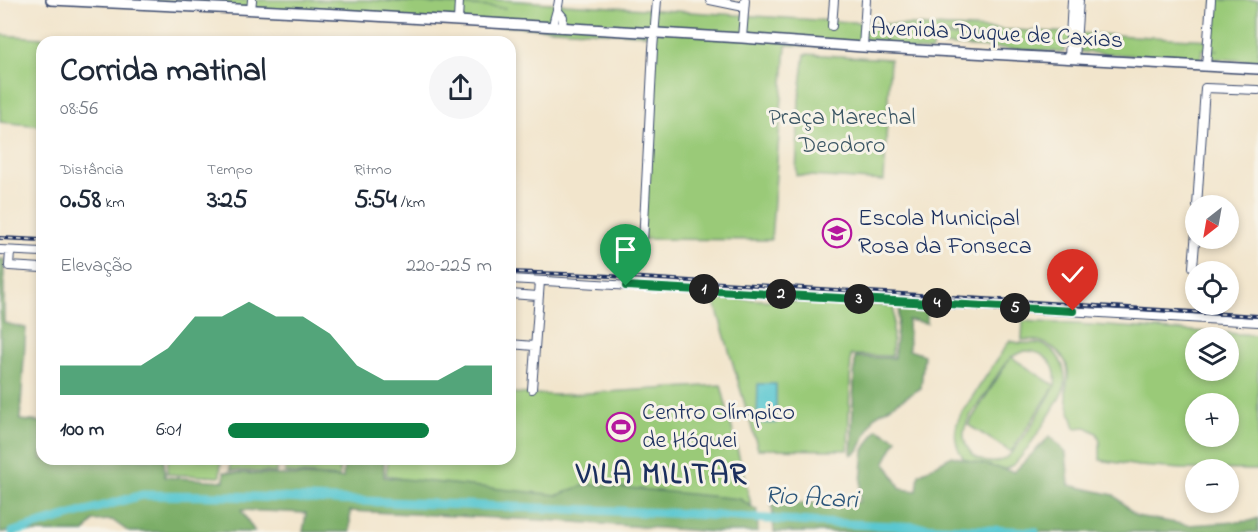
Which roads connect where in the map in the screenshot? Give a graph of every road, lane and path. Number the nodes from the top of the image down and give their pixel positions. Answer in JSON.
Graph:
{"nodes":[{"id":1,"x":51,"y":0,"type":"edge"},
{"id":2,"x":459,"y":0,"type":"edge"},
{"id":3,"x":559,"y":0,"type":"edge"},
{"id":4,"x":657,"y":0,"type":"edge"},
{"id":5,"x":710,"y":0,"type":"edge"},
{"id":6,"x":834,"y":0,"type":"edge"},
{"id":7,"x":866,"y":0,"type":"edge"},
{"id":8,"x":1072,"y":0,"type":"edge"},
{"id":9,"x":1079,"y":0,"type":"edge"},
{"id":10,"x":1211,"y":0,"type":"edge"},
{"id":11,"x":152,"y":2,"type":"edge"},
{"id":12,"x":745,"y":4,"type":"edge"},
{"id":13,"x":251,"y":5,"type":"edge"},
{"id":14,"x":458,"y":21,"type":"junction"},
{"id":15,"x":832,"y":26,"type":"dead end"},
{"id":16,"x":557,"y":27,"type":"junction"},
{"id":17,"x":654,"y":34,"type":"junction"},
{"id":18,"x":742,"y":38,"type":"junction"},
{"id":19,"x":863,"y":47,"type":"junction"},
{"id":20,"x":1072,"y":58,"type":"junction"},
{"id":21,"x":1206,"y":66,"type":"junction"},
{"id":22,"x":1258,"y":69,"type":"edge"},
{"id":23,"x":1258,"y":90,"type":"edge"},
{"id":24,"x":1198,"y":195,"type":"edge"},
{"id":25,"x":643,"y":243,"type":"dead end"},
{"id":26,"x":0,"y":250,"type":"edge"},
{"id":27,"x":10,"y":251,"type":"junction"},
{"id":28,"x":36,"y":252,"type":"edge"},
{"id":29,"x":36,"y":268,"type":"edge"},
{"id":30,"x":516,"y":279,"type":"edge"},
{"id":31,"x":540,"y":281,"type":"junction"},
{"id":32,"x":516,"y":294,"type":"edge"},
{"id":33,"x":538,"y":296,"type":"junction"},
{"id":34,"x":1258,"y":322,"type":"edge"},
{"id":35,"x":516,"y":345,"type":"edge"},
{"id":36,"x":534,"y":346,"type":"junction"},
{"id":37,"x":532,"y":389,"type":"dead end"}],
"edges":[{"from":1,"to":11,"type":"main road","name":"Avenida Duque de Caxias"},
{"from":2,"to":14,"type":"street"},
{"from":3,"to":16,"type":"street"},
{"from":4,"to":17,"type":"street"},
{"from":5,"to":12,"type":"street"},
{"from":6,"to":15,"type":"street"},
{"from":7,"to":19,"type":"street"},
{"from":8,"to":20,"type":"street"},
{"from":9,"to":20,"type":"street"},
{"from":10,"to":21,"type":"street"},
{"from":11,"to":13,"type":"main road","name":"Avenida Duque de Caxias"},
{"from":12,"to":18,"type":"street"},
{"from":13,"to":14,"type":"main road","name":"Avenida Duque de Caxias"},
{"from":14,"to":16,"type":"main road","name":"Avenida Duque de Caxias"},
{"from":16,"to":17,"type":"main road","name":"Avenida Duque de Caxias"},
{"from":17,"to":18,"type":"main road","name":"Avenida Duque de Caxias"},
{"from":17,"to":25,"type":"street"},
{"from":18,"to":19,"type":"main road","name":"Avenida Duque de Caxias"},
{"from":19,"to":20,"type":"main road","name":"Avenida Duque de Caxias"},
{"from":20,"to":21,"type":"main road","name":"Avenida Duque de Caxias"},
{"from":21,"to":22,"type":"main road","name":"Avenida Duque de Caxias"},
{"from":23,"to":24,"type":"street"},
{"from":26,"to":27,"type":"street"},
{"from":27,"to":28,"type":"street"},
{"from":27,"to":29,"type":"street"},
{"from":30,"to":31,"type":"street"},
{"from":31,"to":33,"type":"street"},
{"from":31,"to":34,"type":"street"},
{"from":32,"to":33,"type":"street"},
{"from":33,"to":36,"type":"street"},
{"from":35,"to":36,"type":"street"},
{"from":36,"to":37,"type":"street"}]}
